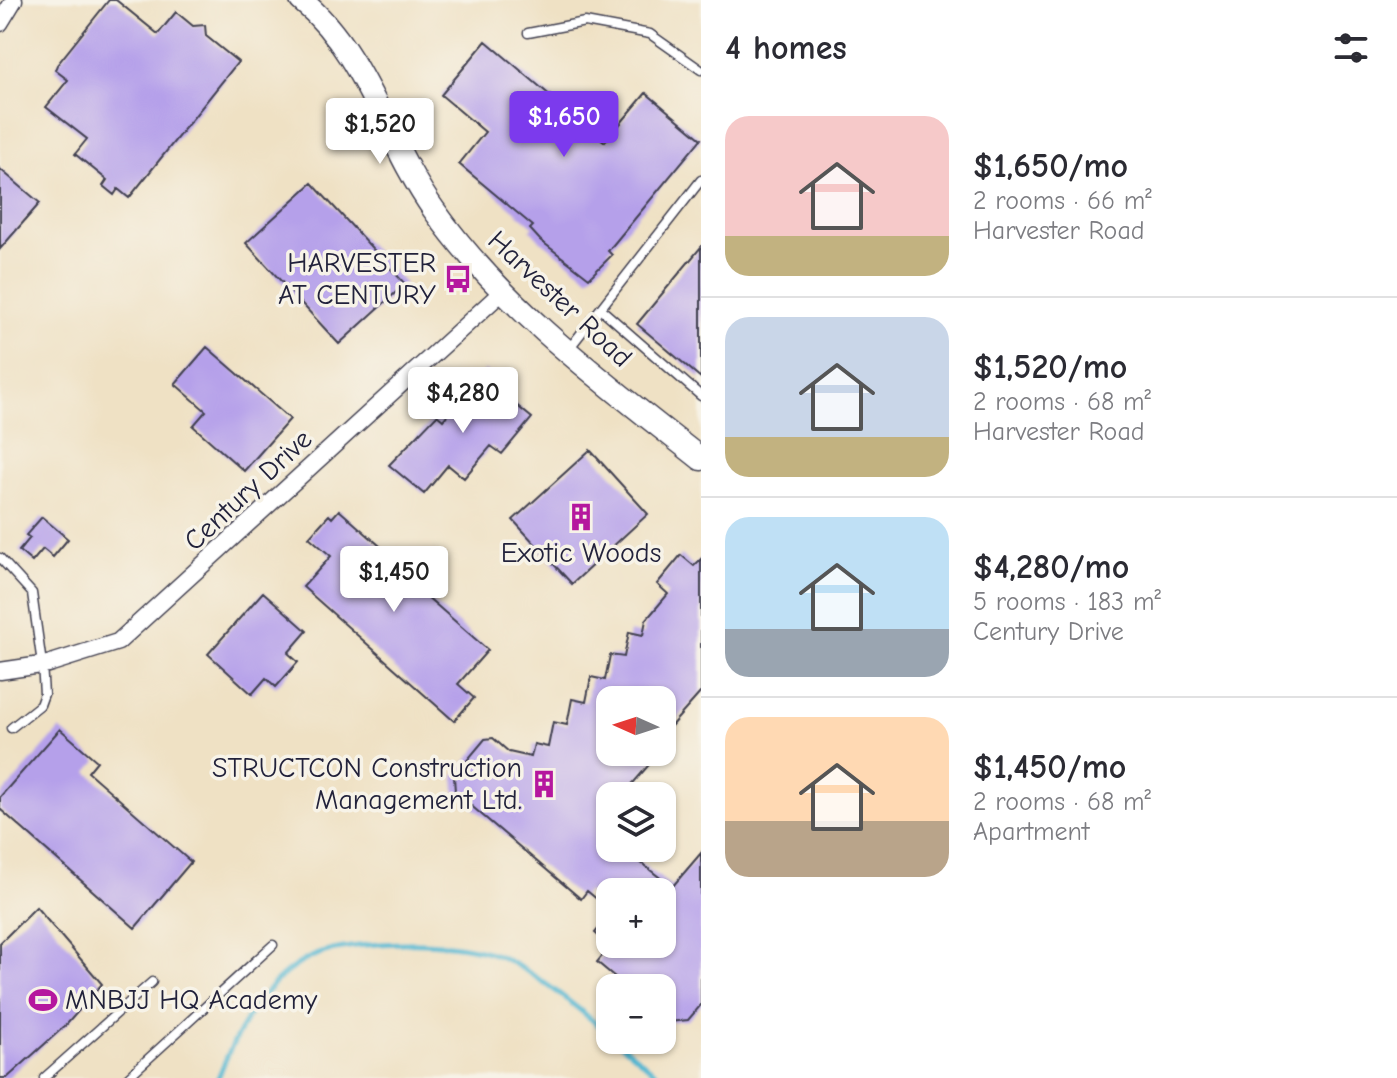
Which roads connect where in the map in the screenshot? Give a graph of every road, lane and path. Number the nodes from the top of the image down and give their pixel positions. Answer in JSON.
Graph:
{"nodes":[{"id":1,"x":14,"y":0,"type":"edge"},
{"id":2,"x":301,"y":0,"type":"edge"},
{"id":3,"x":0,"y":23,"type":"edge"},
{"id":4,"x":528,"y":33,"type":"dead end"},
{"id":5,"x":701,"y":70,"type":"edge"},
{"id":6,"x":701,"y":180,"type":"edge"},
{"id":7,"x":502,"y":292,"type":"junction"},
{"id":8,"x":601,"y":309,"type":"junction"},
{"id":9,"x":567,"y":350,"type":"junction"},
{"id":10,"x":701,"y":396,"type":"edge"},
{"id":11,"x":701,"y":459,"type":"edge"},
{"id":12,"x":0,"y":558,"type":"edge"},
{"id":13,"x":42,"y":664,"type":"junction"},
{"id":14,"x":0,"y":671,"type":"edge"},
{"id":15,"x":11,"y":728,"type":"dead end"},
{"id":16,"x":273,"y":945,"type":"dead end"},
{"id":17,"x":152,"y":982,"type":"dead end"},
{"id":18,"x":44,"y":1078,"type":"edge"},
{"id":19,"x":127,"y":1078,"type":"edge"}],
"edges":[{"from":1,"to":3,"type":"street"},
{"from":2,"to":7,"type":"main road","name":"Harvester Road"},
{"from":4,"to":5,"type":"lane"},
{"from":6,"to":8,"type":"lane"},
{"from":7,"to":9,"type":"main road","name":"Harvester Road"},
{"from":7,"to":13,"type":"street","name":"Century Drive"},
{"from":8,"to":9,"type":"lane"},
{"from":8,"to":10,"type":"lane"},
{"from":9,"to":11,"type":"main road","name":"Harvester Road"},
{"from":12,"to":13,"type":"lane"},
{"from":13,"to":14,"type":"street","name":"Century Drive"},
{"from":13,"to":15,"type":"lane"},
{"from":16,"to":19,"type":"lane"},
{"from":17,"to":18,"type":"lane"}]}
